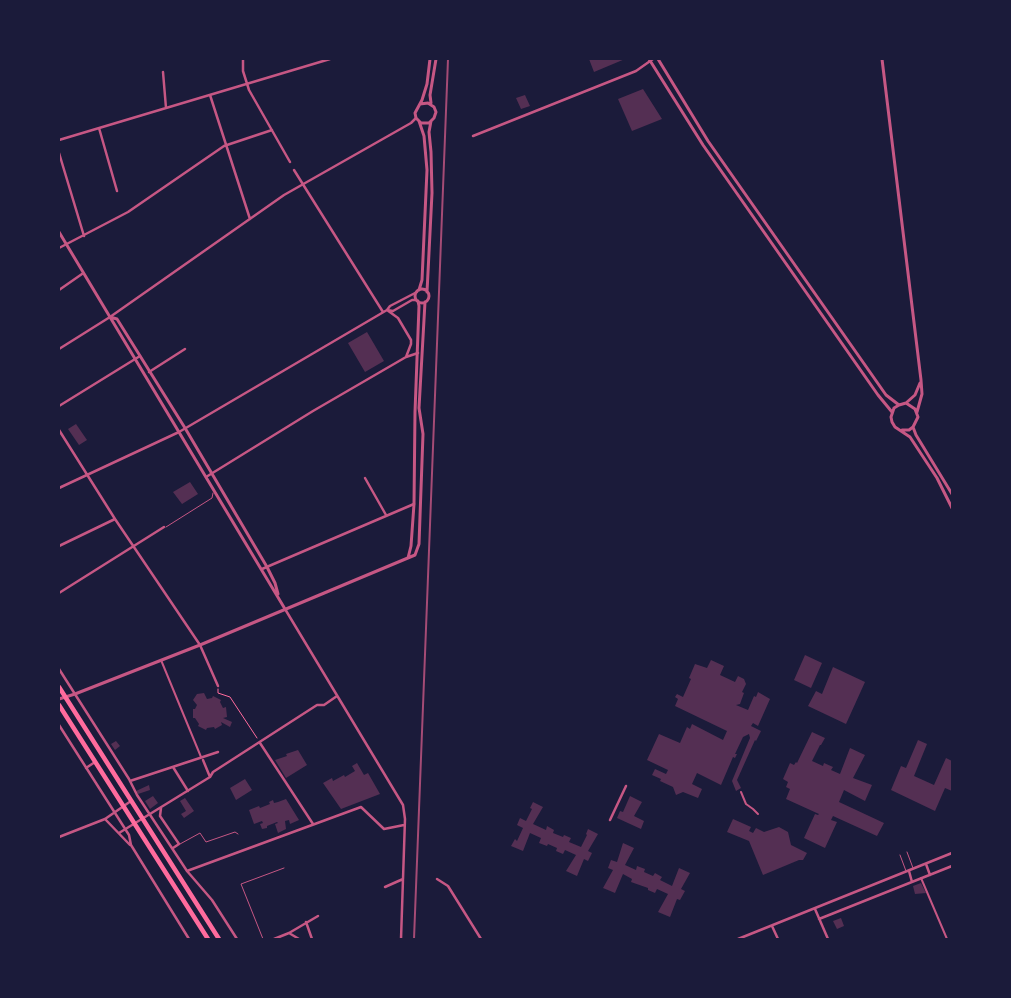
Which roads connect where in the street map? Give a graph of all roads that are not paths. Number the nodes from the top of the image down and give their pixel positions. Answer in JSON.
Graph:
{"nodes":[{"id":1,"x":243,"y":59,"type":"edge"},
{"id":2,"x":330,"y":59,"type":"edge"},
{"id":3,"x":430,"y":59,"type":"edge"},
{"id":4,"x":436,"y":59,"type":"edge"},
{"id":5,"x":651,"y":59,"type":"edge"},
{"id":6,"x":658,"y":59,"type":"edge"},
{"id":7,"x":882,"y":59,"type":"edge"},
{"id":8,"x":163,"y":72,"type":"dead end"},
{"id":9,"x":247,"y":82,"type":"junction"},
{"id":10,"x":210,"y":95,"type":"junction"},
{"id":11,"x":420,"y":104,"type":"junction"},
{"id":12,"x":431,"y":104,"type":"junction"},
{"id":13,"x":166,"y":108,"type":"junction"},
{"id":14,"x":418,"y":119,"type":"junction"},
{"id":15,"x":431,"y":122,"type":"junction"},
{"id":16,"x":99,"y":128,"type":"junction"},
{"id":17,"x":272,"y":130,"type":"junction"},
{"id":18,"x":474,"y":136,"type":"dead end"},
{"id":19,"x":59,"y":140,"type":"edge"},
{"id":20,"x":226,"y":145,"type":"junction"},
{"id":21,"x":59,"y":153,"type":"edge"},
{"id":22,"x":290,"y":162,"type":"dead end"},
{"id":23,"x":294,"y":170,"type":"dead end"},
{"id":24,"x":302,"y":183,"type":"junction"},
{"id":25,"x":117,"y":191,"type":"dead end"},
{"id":26,"x":250,"y":219,"type":"junction"},
{"id":27,"x":59,"y":232,"type":"edge"},
{"id":28,"x":84,"y":236,"type":"junction"},
{"id":29,"x":65,"y":244,"type":"junction"},
{"id":30,"x":59,"y":248,"type":"edge"},
{"id":31,"x":82,"y":274,"type":"junction"},
{"id":32,"x":59,"y":290,"type":"edge"},
{"id":33,"x":418,"y":291,"type":"junction"},
{"id":34,"x":427,"y":292,"type":"junction"},
{"id":35,"x":417,"y":301,"type":"junction"},
{"id":36,"x":425,"y":302,"type":"junction"},
{"id":37,"x":388,"y":310,"type":"junction"},
{"id":38,"x":383,"y":312,"type":"junction"},
{"id":39,"x":110,"y":317,"type":"junction"},
{"id":40,"x":59,"y":349,"type":"edge"},
{"id":41,"x":185,"y":349,"type":"dead end"},
{"id":42,"x":418,"y":353,"type":"junction"},
{"id":43,"x":140,"y":356,"type":"junction"},
{"id":44,"x":406,"y":357,"type":"junction"},
{"id":45,"x":136,"y":359,"type":"junction"},
{"id":46,"x":150,"y":372,"type":"junction"},
{"id":47,"x":921,"y":380,"type":"junction"},
{"id":48,"x":906,"y":403,"type":"junction"},
{"id":49,"x":899,"y":405,"type":"junction"},
{"id":50,"x":59,"y":406,"type":"edge"},
{"id":51,"x":892,"y":412,"type":"junction"},
{"id":52,"x":917,"y":412,"type":"junction"},
{"id":53,"x":913,"y":427,"type":"junction"},
{"id":54,"x":185,"y":428,"type":"junction"},
{"id":55,"x":59,"y":430,"type":"edge"},
{"id":56,"x":902,"y":430,"type":"junction"},
{"id":57,"x":179,"y":432,"type":"junction"},
{"id":58,"x":211,"y":473,"type":"junction"},
{"id":59,"x":88,"y":475,"type":"junction"},
{"id":60,"x":206,"y":476,"type":"junction"},
{"id":61,"x":365,"y":478,"type":"dead end"},
{"id":62,"x":59,"y":488,"type":"edge"},
{"id":63,"x":214,"y":491,"type":"junction"},
{"id":64,"x":952,"y":494,"type":"edge"},
{"id":65,"x":414,"y":504,"type":"junction"},
{"id":66,"x":952,"y":508,"type":"edge"},
{"id":67,"x":386,"y":516,"type":"junction"},
{"id":68,"x":115,"y":519,"type":"junction"},
{"id":69,"x":165,"y":527,"type":"joint"},
{"id":70,"x":59,"y":546,"type":"edge"},
{"id":71,"x":134,"y":546,"type":"junction"},
{"id":72,"x":408,"y":558,"type":"junction"},
{"id":73,"x":267,"y":567,"type":"junction"},
{"id":74,"x":262,"y":569,"type":"junction"},
{"id":75,"x":59,"y":593,"type":"edge"},
{"id":76,"x":280,"y":600,"type":"junction"},
{"id":77,"x":285,"y":609,"type":"junction"},
{"id":78,"x":200,"y":645,"type":"junction"},
{"id":79,"x":161,"y":660,"type":"junction"},
{"id":80,"x":59,"y":668,"type":"edge"},
{"id":81,"x":218,"y":686,"type":"road end"},
{"id":82,"x":59,"y":687,"type":"edge"},
{"id":83,"x":75,"y":694,"type":"junction"},
{"id":84,"x":337,"y":696,"type":"junction"},
{"id":85,"x":65,"y":697,"type":"junction"},
{"id":86,"x":59,"y":699,"type":"edge"},
{"id":87,"x":59,"y":705,"type":"edge"},
{"id":88,"x":59,"y":725,"type":"edge"},
{"id":89,"x":260,"y":743,"type":"junction"},
{"id":90,"x":218,"y":752,"type":"dead end"},
{"id":91,"x":202,"y":759,"type":"junction"},
{"id":92,"x":95,"y":762,"type":"junction"},
{"id":93,"x":173,"y":767,"type":"junction"},
{"id":94,"x":86,"y":768,"type":"junction"},
{"id":95,"x":210,"y":777,"type":"junction"},
{"id":96,"x":130,"y":781,"type":"junction"},
{"id":97,"x":626,"y":786,"type":"dead end"},
{"id":98,"x":188,"y":791,"type":"junction"},
{"id":99,"x":741,"y":792,"type":"dead end"},
{"id":100,"x":132,"y":801,"type":"junction"},
{"id":101,"x":123,"y":806,"type":"junction"},
{"id":102,"x":161,"y":808,"type":"junction"},
{"id":103,"x":114,"y":812,"type":"junction"},
{"id":104,"x":150,"y":814,"type":"junction"},
{"id":105,"x":758,"y":814,"type":"dead end"},
{"id":106,"x":105,"y":819,"type":"junction"},
{"id":107,"x":143,"y":819,"type":"junction"},
{"id":108,"x":610,"y":820,"type":"dead end"},
{"id":109,"x":135,"y":824,"type":"junction"},
{"id":110,"x":313,"y":824,"type":"junction"},
{"id":111,"x":405,"y":824,"type":"junction"},
{"id":112,"x":126,"y":830,"type":"junction"},
{"id":113,"x":119,"y":834,"type":"junction"},
{"id":114,"x":238,"y":834,"type":"dead end"},
{"id":115,"x":59,"y":837,"type":"edge"},
{"id":116,"x":179,"y":844,"type":"junction"},
{"id":117,"x":130,"y":845,"type":"junction"},
{"id":118,"x":172,"y":848,"type":"junction"},
{"id":119,"x":907,"y":852,"type":"dead end"},
{"id":120,"x":952,"y":853,"type":"edge"},
{"id":121,"x":900,"y":855,"type":"dead end"},
{"id":122,"x":926,"y":864,"type":"junction"},
{"id":123,"x":952,"y":866,"type":"edge"},
{"id":124,"x":284,"y":868,"type":"dead end"},
{"id":125,"x":913,"y":869,"type":"junction"},
{"id":126,"x":187,"y":871,"type":"junction"},
{"id":127,"x":907,"y":871,"type":"junction"},
{"id":128,"x":930,"y":875,"type":"junction"},
{"id":129,"x":922,"y":878,"type":"junction"},
{"id":130,"x":403,"y":879,"type":"junction"},
{"id":131,"x":437,"y":879,"type":"dead end"},
{"id":132,"x":912,"y":882,"type":"junction"},
{"id":133,"x":385,"y":887,"type":"dead end"},
{"id":134,"x":815,"y":909,"type":"junction"},
{"id":135,"x":318,"y":916,"type":"dead end"},
{"id":136,"x":819,"y":919,"type":"junction"},
{"id":137,"x":306,"y":922,"type":"junction"},
{"id":138,"x":772,"y":926,"type":"junction"},
{"id":139,"x":289,"y":933,"type":"junction"},
{"id":140,"x":189,"y":939,"type":"edge"},
{"id":141,"x":208,"y":939,"type":"edge"},
{"id":142,"x":219,"y":939,"type":"edge"},
{"id":143,"x":237,"y":939,"type":"edge"},
{"id":144,"x":263,"y":939,"type":"edge"},
{"id":145,"x":274,"y":939,"type":"edge"},
{"id":146,"x":299,"y":939,"type":"edge"},
{"id":147,"x":312,"y":939,"type":"edge"},
{"id":148,"x":402,"y":939,"type":"edge"},
{"id":149,"x":481,"y":939,"type":"edge"},
{"id":150,"x":738,"y":939,"type":"edge"},
{"id":151,"x":778,"y":939,"type":"edge"},
{"id":152,"x":828,"y":939,"type":"edge"},
{"id":153,"x":947,"y":939,"type":"edge"}],
"edges":[{"from":1,"to":9,"type":"street"},
{"from":2,"to":9,"type":"street"},
{"from":3,"to":11,"type":"street"},
{"from":4,"to":12,"type":"street"},
{"from":5,"to":18,"type":"street"},
{"from":5,"to":51,"type":"street"},
{"from":6,"to":49,"type":"street"},
{"from":7,"to":47,"type":"street"},
{"from":8,"to":13,"type":"street"},
{"from":9,"to":10,"type":"street"},
{"from":9,"to":17,"type":"street"},
{"from":10,"to":13,"type":"street"},
{"from":10,"to":20,"type":"street"},
{"from":11,"to":12,"type":"street"},
{"from":11,"to":14,"type":"street"},
{"from":12,"to":15,"type":"street"},
{"from":13,"to":16,"type":"street"},
{"from":14,"to":15,"type":"street"},
{"from":14,"to":24,"type":"street"},
{"from":14,"to":33,"type":"street"},
{"from":15,"to":34,"type":"street"},
{"from":16,"to":19,"type":"street"},
{"from":16,"to":25,"type":"street"},
{"from":17,"to":20,"type":"street"},
{"from":17,"to":22,"type":"street"},
{"from":20,"to":26,"type":"street"},
{"from":20,"to":28,"type":"street"},
{"from":21,"to":28,"type":"street"},
{"from":23,"to":24,"type":"street"},
{"from":24,"to":26,"type":"street"},
{"from":24,"to":38,"type":"street"},
{"from":26,"to":39,"type":"street"},
{"from":27,"to":29,"type":"street"},
{"from":28,"to":29,"type":"street"},
{"from":29,"to":30,"type":"street"},
{"from":29,"to":31,"type":"street"},
{"from":31,"to":32,"type":"street"},
{"from":31,"to":39,"type":"street"},
{"from":33,"to":34,"type":"street"},
{"from":33,"to":35,"type":"street"},
{"from":33,"to":37,"type":"street"},
{"from":34,"to":36,"type":"street"},
{"from":35,"to":36,"type":"street"},
{"from":35,"to":37,"type":"street"},
{"from":35,"to":42,"type":"street"},
{"from":36,"to":72,"type":"street"},
{"from":37,"to":38,"type":"street"},
{"from":37,"to":44,"type":"street"},
{"from":38,"to":54,"type":"street"},
{"from":39,"to":40,"type":"street"},
{"from":39,"to":43,"type":"street"},
{"from":39,"to":45,"type":"street"},
{"from":41,"to":46,"type":"street"},
{"from":42,"to":44,"type":"street"},
{"from":42,"to":65,"type":"street"},
{"from":43,"to":45,"type":"street"},
{"from":43,"to":46,"type":"street"},
{"from":44,"to":58,"type":"street"},
{"from":45,"to":50,"type":"street"},
{"from":45,"to":57,"type":"street"},
{"from":46,"to":54,"type":"street"},
{"from":47,"to":48,"type":"street"},
{"from":47,"to":52,"type":"street"},
{"from":48,"to":49,"type":"street"},
{"from":48,"to":52,"type":"street"},
{"from":49,"to":51,"type":"street"},
{"from":51,"to":56,"type":"street"},
{"from":52,"to":53,"type":"street"},
{"from":53,"to":56,"type":"street"},
{"from":53,"to":64,"type":"street"},
{"from":54,"to":57,"type":"street"},
{"from":54,"to":58,"type":"street"},
{"from":55,"to":59,"type":"street"},
{"from":56,"to":66,"type":"street"},
{"from":57,"to":59,"type":"street"},
{"from":57,"to":60,"type":"street"},
{"from":58,"to":60,"type":"street"},
{"from":58,"to":73,"type":"street"},
{"from":59,"to":62,"type":"street"},
{"from":59,"to":68,"type":"street"},
{"from":60,"to":63,"type":"street"},
{"from":61,"to":67,"type":"street"},
{"from":63,"to":69,"type":"lane"},
{"from":63,"to":74,"type":"street"},
{"from":65,"to":67,"type":"street"},
{"from":65,"to":72,"type":"street"},
{"from":67,"to":73,"type":"street"},
{"from":68,"to":70,"type":"street"},
{"from":68,"to":71,"type":"street"},
{"from":69,"to":71,"type":"street"},
{"from":71,"to":75,"type":"street"},
{"from":71,"to":78,"type":"street"},
{"from":72,"to":77,"type":"street"},
{"from":73,"to":74,"type":"street"},
{"from":73,"to":76,"type":"street"},
{"from":74,"to":76,"type":"street"},
{"from":76,"to":77,"type":"street"},
{"from":77,"to":78,"type":"street"},
{"from":77,"to":84,"type":"street"},
{"from":78,"to":79,"type":"street"},
{"from":78,"to":81,"type":"street"},
{"from":79,"to":83,"type":"street"},
{"from":79,"to":91,"type":"street"},
{"from":80,"to":83,"type":"street"},
{"from":82,"to":85,"type":"main road"},
{"from":83,"to":85,"type":"street"},
{"from":83,"to":96,"type":"street"},
{"from":84,"to":89,"type":"street"},
{"from":84,"to":111,"type":"street"},
{"from":85,"to":86,"type":"street"},
{"from":85,"to":100,"type":"main road"},
{"from":87,"to":92,"type":"main road"},
{"from":88,"to":94,"type":"street"},
{"from":89,"to":95,"type":"street"},
{"from":89,"to":110,"type":"street"},
{"from":90,"to":91,"type":"street"},
{"from":91,"to":93,"type":"street"},
{"from":91,"to":95,"type":"street"},
{"from":92,"to":94,"type":"street"},
{"from":92,"to":101,"type":"main road"},
{"from":93,"to":96,"type":"street"},
{"from":93,"to":98,"type":"street"},
{"from":94,"to":103,"type":"street"},
{"from":95,"to":98,"type":"street"},
{"from":96,"to":104,"type":"street"},
{"from":97,"to":108,"type":"street"},
{"from":98,"to":102,"type":"street"},
{"from":99,"to":105,"type":"street"},
{"from":100,"to":101,"type":"street"},
{"from":100,"to":107,"type":"main road"},
{"from":101,"to":103,"type":"street"},
{"from":101,"to":109,"type":"main road"},
{"from":102,"to":104,"type":"street"},
{"from":102,"to":116,"type":"street"},
{"from":103,"to":106,"type":"street"},
{"from":103,"to":112,"type":"street"},
{"from":104,"to":107,"type":"street"},
{"from":104,"to":118,"type":"street"},
{"from":106,"to":113,"type":"street"},
{"from":106,"to":115,"type":"street"},
{"from":107,"to":109,"type":"street"},
{"from":107,"to":142,"type":"main road"},
{"from":109,"to":112,"type":"street"},
{"from":109,"to":141,"type":"main road"},
{"from":110,"to":111,"type":"street"},
{"from":110,"to":126,"type":"street"},
{"from":111,"to":130,"type":"street"},
{"from":112,"to":113,"type":"street"},
{"from":112,"to":117,"type":"street"},
{"from":113,"to":117,"type":"street"},
{"from":114,"to":116,"type":"lane"},
{"from":116,"to":118,"type":"street"},
{"from":117,"to":140,"type":"street"},
{"from":118,"to":126,"type":"street"},
{"from":119,"to":125,"type":"lane"},
{"from":120,"to":122,"type":"street"},
{"from":121,"to":127,"type":"lane"},
{"from":122,"to":125,"type":"street"},
{"from":122,"to":128,"type":"street"},
{"from":123,"to":128,"type":"street"},
{"from":124,"to":144,"type":"lane"},
{"from":125,"to":127,"type":"street"},
{"from":126,"to":143,"type":"street"},
{"from":127,"to":132,"type":"street"},
{"from":127,"to":134,"type":"street"},
{"from":128,"to":129,"type":"street"},
{"from":129,"to":132,"type":"street"},
{"from":129,"to":153,"type":"street"},
{"from":130,"to":133,"type":"street"},
{"from":130,"to":148,"type":"street"},
{"from":131,"to":149,"type":"street"},
{"from":132,"to":136,"type":"street"},
{"from":134,"to":136,"type":"street"},
{"from":134,"to":138,"type":"street"},
{"from":135,"to":137,"type":"street"},
{"from":136,"to":152,"type":"street"},
{"from":137,"to":139,"type":"street"},
{"from":137,"to":147,"type":"street"},
{"from":138,"to":150,"type":"street"},
{"from":138,"to":151,"type":"street"},
{"from":139,"to":145,"type":"street"},
{"from":139,"to":146,"type":"street"}]}
